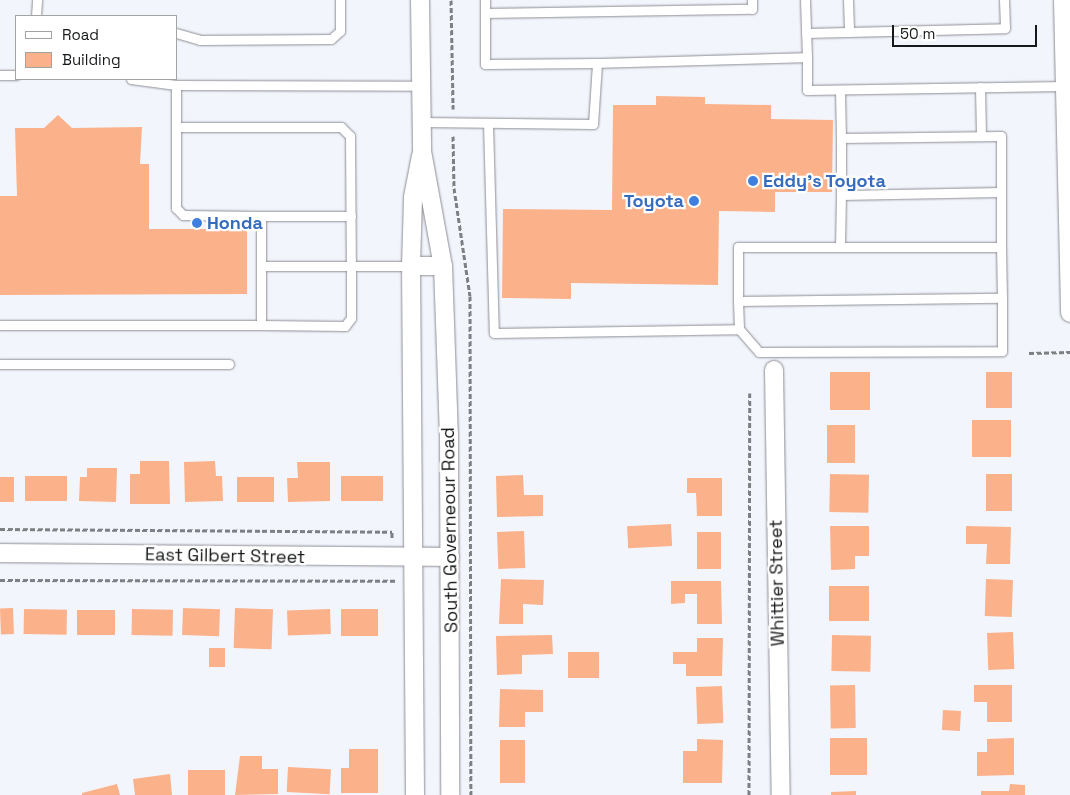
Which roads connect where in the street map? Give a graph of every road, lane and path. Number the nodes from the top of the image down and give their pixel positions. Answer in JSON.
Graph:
{"nodes":[{"id":1,"x":36,"y":0,"type":"edge"},
{"id":2,"x":340,"y":0,"type":"edge"},
{"id":3,"x":420,"y":0,"type":"edge"},
{"id":4,"x":485,"y":0,"type":"edge"},
{"id":5,"x":752,"y":0,"type":"edge"},
{"id":6,"x":805,"y":0,"type":"edge"},
{"id":7,"x":848,"y":0,"type":"edge"},
{"id":8,"x":1004,"y":0,"type":"edge"},
{"id":9,"x":1063,"y":0,"type":"edge"},
{"id":10,"x":485,"y":13,"type":"junction"},
{"id":11,"x":36,"y":15,"type":"edge"},
{"id":12,"x":806,"y":32,"type":"junction"},
{"id":13,"x":849,"y":32,"type":"junction"},
{"id":14,"x":178,"y":34,"type":"edge"},
{"id":15,"x":807,"y":57,"type":"junction"},
{"id":16,"x":597,"y":63,"type":"junction"},
{"id":17,"x":0,"y":75,"type":"edge"},
{"id":18,"x":15,"y":75,"type":"edge"},
{"id":19,"x":138,"y":80,"type":"edge"},
{"id":20,"x":176,"y":85,"type":"junction"},
{"id":21,"x":421,"y":86,"type":"junction"},
{"id":22,"x":980,"y":87,"type":"junction"},
{"id":23,"x":840,"y":90,"type":"junction"},
{"id":24,"x":1067,"y":97,"type":"edge"},
{"id":25,"x":422,"y":122,"type":"junction"},
{"id":26,"x":488,"y":123,"type":"junction"},
{"id":27,"x":176,"y":127,"type":"junction"},
{"id":28,"x":981,"y":136,"type":"junction"},
{"id":29,"x":840,"y":138,"type":"junction"},
{"id":30,"x":422,"y":151,"type":"junction"},
{"id":31,"x":1001,"y":192,"type":"junction"},
{"id":32,"x":840,"y":195,"type":"junction"},
{"id":33,"x":261,"y":216,"type":"junction"},
{"id":34,"x":350,"y":216,"type":"junction"},
{"id":35,"x":840,"y":247,"type":"junction"},
{"id":36,"x":1001,"y":247,"type":"junction"},
{"id":37,"x":261,"y":266,"type":"junction"},
{"id":38,"x":350,"y":266,"type":"junction"},
{"id":39,"x":411,"y":266,"type":"junction"},
{"id":40,"x":443,"y":266,"type":"junction"},
{"id":41,"x":1002,"y":298,"type":"junction"},
{"id":42,"x":1070,"y":300,"type":"edge"},
{"id":43,"x":738,"y":301,"type":"junction"},
{"id":44,"x":1070,"y":313,"type":"edge"},
{"id":45,"x":0,"y":325,"type":"edge"},
{"id":46,"x":260,"y":325,"type":"junction"},
{"id":47,"x":739,"y":328,"type":"junction"},
{"id":48,"x":1070,"y":352,"type":"edge"},
{"id":49,"x":1029,"y":353,"type":"dead end"},
{"id":50,"x":0,"y":364,"type":"edge"},
{"id":51,"x":229,"y":364,"type":"dead end"},
{"id":52,"x":774,"y":370,"type":"dead end"},
{"id":53,"x":750,"y":394,"type":"dead end"},
{"id":54,"x":0,"y":529,"type":"edge"},
{"id":55,"x":0,"y":553,"type":"edge"},
{"id":56,"x":392,"y":557,"type":"junction"},
{"id":57,"x":450,"y":557,"type":"junction"},
{"id":58,"x":414,"y":558,"type":"junction"},
{"id":59,"x":0,"y":580,"type":"edge"},
{"id":60,"x":392,"y":581,"type":"junction"},
{"id":61,"x":414,"y":581,"type":"junction"},
{"id":62,"x":450,"y":581,"type":"junction"},
{"id":63,"x":470,"y":581,"type":"dead end"},
{"id":64,"x":414,"y":795,"type":"edge"},
{"id":65,"x":450,"y":795,"type":"edge"},
{"id":66,"x":750,"y":795,"type":"edge"},
{"id":67,"x":782,"y":795,"type":"edge"}],
"edges":[{"from":1,"to":11,"type":"lane"},
{"from":2,"to":14,"type":"lane"},
{"from":3,"to":21,"type":"street","name":"South Governeour Road"},
{"from":4,"to":10,"type":"lane"},
{"from":5,"to":10,"type":"lane"},
{"from":6,"to":12,"type":"lane"},
{"from":7,"to":13,"type":"lane"},
{"from":8,"to":13,"type":"lane"},
{"from":9,"to":24,"type":"street"},
{"from":10,"to":16,"type":"lane"},
{"from":12,"to":13,"type":"lane"},
{"from":12,"to":15,"type":"lane"},
{"from":15,"to":16,"type":"lane"},
{"from":15,"to":23,"type":"lane"},
{"from":16,"to":26,"type":"lane"},
{"from":17,"to":18,"type":"lane"},
{"from":19,"to":20,"type":"lane"},
{"from":20,"to":21,"type":"lane"},
{"from":20,"to":27,"type":"lane"},
{"from":21,"to":25,"type":"street","name":"South Governeour Road"},
{"from":22,"to":23,"type":"lane"},
{"from":22,"to":24,"type":"lane"},
{"from":22,"to":28,"type":"lane"},
{"from":23,"to":29,"type":"lane"},
{"from":24,"to":42,"type":"street"},
{"from":25,"to":26,"type":"lane"},
{"from":25,"to":30,"type":"street","name":"South Governeour Road"},
{"from":26,"to":47,"type":"lane"},
{"from":27,"to":33,"type":"lane"},
{"from":27,"to":34,"type":"lane"},
{"from":28,"to":29,"type":"lane"},
{"from":28,"to":31,"type":"lane"},
{"from":29,"to":32,"type":"lane"},
{"from":30,"to":39,"type":"street","name":"South Governeour Road"},
{"from":30,"to":40,"type":"street","name":"South Governeour Road"},
{"from":31,"to":32,"type":"lane"},
{"from":31,"to":36,"type":"lane"},
{"from":32,"to":35,"type":"lane"},
{"from":33,"to":34,"type":"lane"},
{"from":33,"to":37,"type":"lane"},
{"from":34,"to":38,"type":"lane"},
{"from":35,"to":36,"type":"lane"},
{"from":35,"to":43,"type":"lane"},
{"from":36,"to":41,"type":"lane"},
{"from":37,"to":38,"type":"lane"},
{"from":37,"to":46,"type":"lane"},
{"from":38,"to":39,"type":"lane"},
{"from":38,"to":46,"type":"lane"},
{"from":39,"to":40,"type":"street"},
{"from":39,"to":58,"type":"street","name":"South Governeour Road"},
{"from":40,"to":57,"type":"street","name":"South Governeour Road"},
{"from":41,"to":43,"type":"lane"},
{"from":41,"to":47,"type":"lane"},
{"from":42,"to":44,"type":"street"},
{"from":43,"to":47,"type":"lane"},
{"from":45,"to":46,"type":"lane"},
{"from":48,"to":49,"type":"path"},
{"from":50,"to":51,"type":"lane"},
{"from":52,"to":67,"type":"street","name":"Whittier Street"},
{"from":53,"to":66,"type":"path"},
{"from":54,"to":56,"type":"path"},
{"from":55,"to":56,"type":"street","name":"East Gilbert Street"},
{"from":56,"to":58,"type":"street","name":"East Gilbert Street"},
{"from":56,"to":60,"type":"path"},
{"from":57,"to":58,"type":"street","name":"East Gilbert Street"},
{"from":57,"to":62,"type":"street","name":"South Governeour Road"},
{"from":58,"to":61,"type":"street","name":"South Governeour Road"},
{"from":59,"to":60,"type":"path"},
{"from":60,"to":61,"type":"path"},
{"from":61,"to":64,"type":"street","name":"South Governeour Road"},
{"from":62,"to":63,"type":"path"},
{"from":62,"to":65,"type":"street","name":"South Governeour Road"}]}
